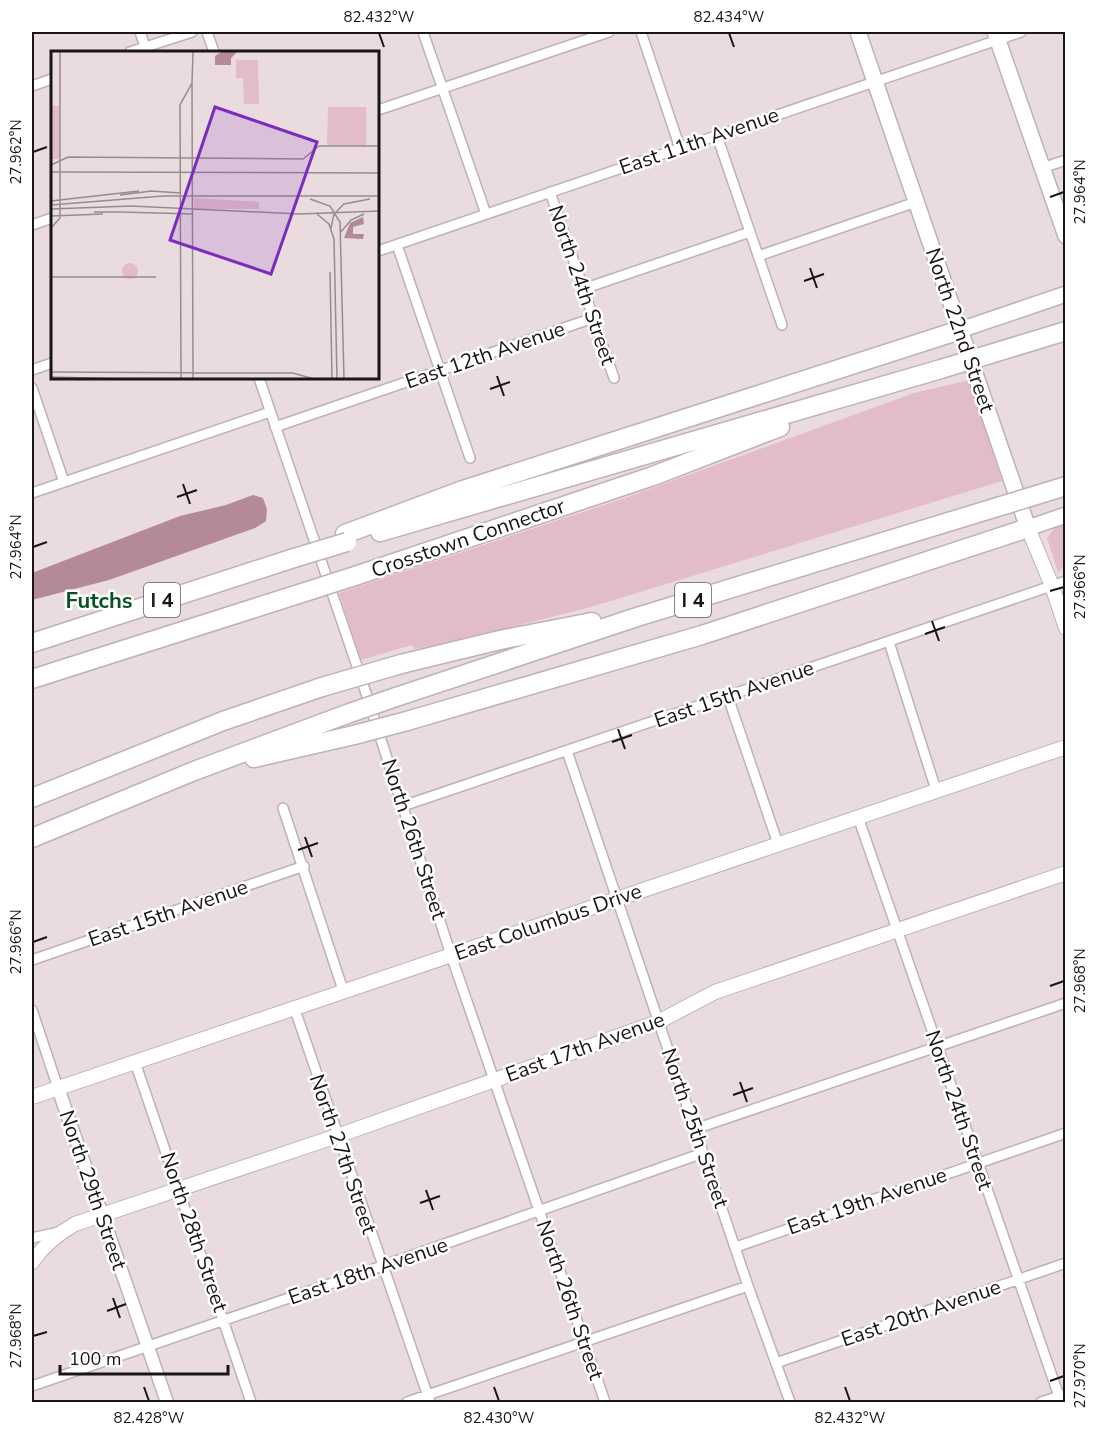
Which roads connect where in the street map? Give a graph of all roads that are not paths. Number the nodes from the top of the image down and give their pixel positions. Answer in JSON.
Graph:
{"nodes":[{"id":1,"x":140,"y":32,"type":"edge"},
{"id":2,"x":192,"y":32,"type":"edge"},
{"id":3,"x":207,"y":32,"type":"edge"},
{"id":4,"x":423,"y":32,"type":"edge"},
{"id":5,"x":609,"y":32,"type":"edge"},
{"id":6,"x":641,"y":32,"type":"edge"},
{"id":7,"x":858,"y":32,"type":"edge"},
{"id":8,"x":1021,"y":32,"type":"edge"},
{"id":9,"x":997,"y":35,"type":"edge"},
{"id":10,"x":146,"y":50,"type":"edge"},
{"id":11,"x":214,"y":51,"type":"edge"},
{"id":12,"x":51,"y":79,"type":"edge"},
{"id":13,"x":875,"y":81,"type":"junction"},
{"id":14,"x":32,"y":86,"type":"edge"},
{"id":15,"x":443,"y":88,"type":"junction"},
{"id":16,"x":380,"y":109,"type":"edge"},
{"id":17,"x":717,"y":136,"type":"junction"},
{"id":18,"x":680,"y":148,"type":"junction"},
{"id":19,"x":1065,"y":160,"type":"edge"},
{"id":20,"x":1042,"y":168,"type":"junction"},
{"id":21,"x":550,"y":192,"type":"junction"},
{"id":22,"x":916,"y":202,"type":"junction"},
{"id":23,"x":486,"y":214,"type":"junction"},
{"id":24,"x":51,"y":218,"type":"edge"},
{"id":25,"x":32,"y":225,"type":"edge"},
{"id":26,"x":750,"y":232,"type":"junction"},
{"id":27,"x":1065,"y":236,"type":"edge"},
{"id":28,"x":397,"y":245,"type":"junction"},
{"id":29,"x":380,"y":250,"type":"edge"},
{"id":30,"x":758,"y":256,"type":"junction"},
{"id":31,"x":583,"y":289,"type":"junction"},
{"id":32,"x":1065,"y":294,"type":"edge"},
{"id":33,"x":593,"y":318,"type":"junction"},
{"id":34,"x":782,"y":325,"type":"dead end"},
{"id":35,"x":960,"y":330,"type":"junction"},
{"id":36,"x":1065,"y":331,"type":"edge"},
{"id":37,"x":51,"y":363,"type":"edge"},
{"id":38,"x":32,"y":370,"type":"edge"},
{"id":39,"x":440,"y":371,"type":"junction"},
{"id":40,"x":614,"y":378,"type":"dead end"},
{"id":41,"x":260,"y":380,"type":"edge"},
{"id":42,"x":899,"y":382,"type":"junction"},
{"id":43,"x":32,"y":387,"type":"edge"},
{"id":44,"x":270,"y":412,"type":"junction"},
{"id":45,"x":275,"y":427,"type":"junction"},
{"id":46,"x":470,"y":458,"type":"dead end"},
{"id":47,"x":64,"y":482,"type":"junction"},
{"id":48,"x":1065,"y":486,"type":"edge"},
{"id":49,"x":32,"y":493,"type":"edge"},
{"id":50,"x":1065,"y":515,"type":"edge"},
{"id":51,"x":1028,"y":528,"type":"junction"},
{"id":52,"x":346,"y":538,"type":"junction"},
{"id":53,"x":1065,"y":582,"type":"edge"},
{"id":54,"x":1052,"y":586,"type":"junction"},
{"id":55,"x":637,"y":617,"type":"junction"},
{"id":56,"x":1065,"y":628,"type":"edge"},
{"id":57,"x":889,"y":642,"type":"junction"},
{"id":58,"x":32,"y":643,"type":"edge"},
{"id":59,"x":32,"y":679,"type":"edge"},
{"id":60,"x":728,"y":697,"type":"junction"},
{"id":61,"x":1065,"y":747,"type":"edge"},
{"id":62,"x":567,"y":751,"type":"junction"},
{"id":63,"x":194,"y":771,"type":"junction"},
{"id":64,"x":936,"y":790,"type":"junction"},
{"id":65,"x":32,"y":798,"type":"edge"},
{"id":66,"x":403,"y":806,"type":"junction"},
{"id":67,"x":283,"y":808,"type":"dead end"},
{"id":68,"x":858,"y":817,"type":"junction"},
{"id":69,"x":32,"y":838,"type":"edge"},
{"id":70,"x":778,"y":844,"type":"junction"},
{"id":71,"x":304,"y":867,"type":"junction"},
{"id":72,"x":1065,"y":873,"type":"edge"},
{"id":73,"x":617,"y":898,"type":"junction"},
{"id":74,"x":897,"y":930,"type":"junction"},
{"id":75,"x":451,"y":955,"type":"junction"},
{"id":76,"x":32,"y":960,"type":"edge"},
{"id":77,"x":343,"y":990,"type":"junction"},
{"id":78,"x":1065,"y":1003,"type":"edge"},
{"id":79,"x":294,"y":1007,"type":"junction"},
{"id":80,"x":32,"y":1010,"type":"edge"},
{"id":81,"x":658,"y":1022,"type":"junction"},
{"id":82,"x":937,"y":1046,"type":"junction"},
{"id":83,"x":135,"y":1062,"type":"junction"},
{"id":84,"x":495,"y":1080,"type":"junction"},
{"id":85,"x":58,"y":1088,"type":"junction"},
{"id":86,"x":32,"y":1097,"type":"edge"},
{"id":87,"x":695,"y":1129,"type":"junction"},
{"id":88,"x":1065,"y":1132,"type":"edge"},
{"id":89,"x":337,"y":1136,"type":"junction"},
{"id":90,"x":703,"y":1154,"type":"junction"},
{"id":91,"x":977,"y":1163,"type":"junction"},
{"id":92,"x":179,"y":1190,"type":"junction"},
{"id":93,"x":539,"y":1212,"type":"junction"},
{"id":94,"x":102,"y":1214,"type":"junction"},
{"id":95,"x":59,"y":1232,"type":"junction"},
{"id":96,"x":32,"y":1238,"type":"edge"},
{"id":97,"x":736,"y":1247,"type":"junction"},
{"id":98,"x":32,"y":1262,"type":"edge"},
{"id":99,"x":1065,"y":1263,"type":"edge"},
{"id":100,"x":382,"y":1266,"type":"junction"},
{"id":101,"x":1018,"y":1279,"type":"junction"},
{"id":102,"x":748,"y":1286,"type":"junction"},
{"id":103,"x":224,"y":1320,"type":"junction"},
{"id":104,"x":585,"y":1342,"type":"junction"},
{"id":105,"x":147,"y":1346,"type":"junction"},
{"id":106,"x":776,"y":1363,"type":"junction"},
{"id":107,"x":32,"y":1386,"type":"edge"},
{"id":108,"x":1062,"y":1398,"type":"edge"},
{"id":109,"x":429,"y":1399,"type":"edge"},
{"id":110,"x":167,"y":1402,"type":"edge"},
{"id":111,"x":251,"y":1402,"type":"edge"},
{"id":112,"x":407,"y":1402,"type":"edge"},
{"id":113,"x":605,"y":1402,"type":"edge"},
{"id":114,"x":790,"y":1402,"type":"edge"},
{"id":115,"x":1041,"y":1402,"type":"edge"}],
"edges":[{"from":1,"to":10,"type":"street"},
{"from":2,"to":10,"type":"street"},
{"from":3,"to":11,"type":"street"},
{"from":4,"to":15,"type":"street"},
{"from":5,"to":15,"type":"street"},
{"from":6,"to":18,"type":"street"},
{"from":7,"to":13,"type":"main road","name":"North 22nd Street"},
{"from":8,"to":9,"type":"street","name":"East 11th Avenue"},
{"from":9,"to":13,"type":"street","name":"East 11th Avenue"},
{"from":9,"to":20,"type":"main road"},
{"from":12,"to":14,"type":"street"},
{"from":13,"to":17,"type":"street","name":"East 11th Avenue"},
{"from":13,"to":22,"type":"main road","name":"North 22nd Street"},
{"from":15,"to":16,"type":"street"},
{"from":15,"to":23,"type":"street"},
{"from":17,"to":18,"type":"street","name":"East 11th Avenue"},
{"from":17,"to":26,"type":"street"},
{"from":18,"to":21,"type":"street","name":"East 11th Avenue"},
{"from":19,"to":20,"type":"street"},
{"from":20,"to":27,"type":"main road"},
{"from":21,"to":23,"type":"street","name":"East 11th Avenue"},
{"from":21,"to":31,"type":"street","name":"North 24th Street"},
{"from":22,"to":30,"type":"street"},
{"from":22,"to":35,"type":"main road","name":"North 22nd Street"},
{"from":23,"to":28,"type":"street","name":"East 11th Avenue"},
{"from":24,"to":25,"type":"street"},
{"from":26,"to":30,"type":"street"},
{"from":26,"to":31,"type":"street"},
{"from":28,"to":29,"type":"street","name":"East 11th Avenue"},
{"from":28,"to":39,"type":"street"},
{"from":30,"to":34,"type":"street"},
{"from":31,"to":33,"type":"street","name":"North 24th Street"},
{"from":32,"to":35,"type":"main road"},
{"from":33,"to":39,"type":"street","name":"East 12th Avenue"},
{"from":33,"to":40,"type":"street","name":"North 24th Street"},
{"from":35,"to":51,"type":"main road","name":"North 22nd Street"},
{"from":35,"to":52,"type":"highway"},
{"from":36,"to":42,"type":"highway","number":"I 4","bridge":true},
{"from":37,"to":38,"type":"street"},
{"from":39,"to":45,"type":"street","name":"East 12th Avenue"},
{"from":39,"to":46,"type":"street"},
{"from":41,"to":44,"type":"street","name":"North 26th Street"},
{"from":42,"to":52,"type":"highway","number":"I 4"},
{"from":42,"to":59,"type":"highway","name":"Crosstown Connector","bridge":true},
{"from":43,"to":47,"type":"street"},
{"from":44,"to":45,"type":"street","name":"North 26th Street"},
{"from":44,"to":47,"type":"street"},
{"from":45,"to":66,"type":"street","name":"North 26th Street"},
{"from":47,"to":49,"type":"street"},
{"from":48,"to":55,"type":"highway","number":"I 4","bridge":true},
{"from":50,"to":51,"type":"main road"},
{"from":51,"to":54,"type":"main road","name":"North 22nd Street"},
{"from":51,"to":63,"type":"highway","bridge":true},
{"from":52,"to":58,"type":"highway","number":"I 4","bridge":true},
{"from":53,"to":54,"type":"street","name":"East 15th Avenue"},
{"from":54,"to":56,"type":"main road","name":"North 22nd Street"},
{"from":54,"to":57,"type":"street","name":"East 15th Avenue"},
{"from":55,"to":63,"type":"highway","number":"I 4","bridge":true},
{"from":55,"to":65,"type":"highway","bridge":true},
{"from":57,"to":60,"type":"street","name":"East 15th Avenue"},
{"from":57,"to":64,"type":"street"},
{"from":60,"to":62,"type":"street","name":"East 15th Avenue"},
{"from":60,"to":70,"type":"street"},
{"from":61,"to":64,"type":"main road","name":"East Columbus Drive"},
{"from":62,"to":66,"type":"street","name":"East 15th Avenue"},
{"from":62,"to":73,"type":"street","name":"North 25th Street"},
{"from":63,"to":69,"type":"highway","number":"I 4"},
{"from":64,"to":68,"type":"main road","name":"East Columbus Drive"},
{"from":66,"to":75,"type":"street","name":"North 26th Street"},
{"from":67,"to":71,"type":"street"},
{"from":68,"to":70,"type":"main road","name":"East Columbus Drive"},
{"from":68,"to":74,"type":"street","name":"North 24th Street"},
{"from":70,"to":73,"type":"main road","name":"East Columbus Drive"},
{"from":71,"to":76,"type":"street","name":"East 15th Avenue"},
{"from":71,"to":77,"type":"street"},
{"from":72,"to":74,"type":"main road","name":"East 17th Avenue"},
{"from":73,"to":75,"type":"main road","name":"East Columbus Drive"},
{"from":73,"to":81,"type":"street","name":"North 25th Street"},
{"from":74,"to":81,"type":"main road","name":"East 17th Avenue"},
{"from":74,"to":82,"type":"street","name":"North 24th Street"},
{"from":75,"to":77,"type":"main road","name":"East Columbus Drive"},
{"from":75,"to":84,"type":"street","name":"North 26th Street"},
{"from":77,"to":79,"type":"main road","name":"East Columbus Drive"},
{"from":78,"to":82,"type":"street"},
{"from":79,"to":83,"type":"main road","name":"East Columbus Drive"},
{"from":79,"to":89,"type":"street","name":"North 27th Street"},
{"from":80,"to":85,"type":"street","name":"North 29th Street"},
{"from":81,"to":84,"type":"main road","name":"East 17th Avenue"},
{"from":81,"to":87,"type":"street","name":"North 25th Street"},
{"from":82,"to":87,"type":"street"},
{"from":82,"to":91,"type":"street","name":"North 24th Street"},
{"from":83,"to":85,"type":"main road","name":"East Columbus Drive"},
{"from":83,"to":92,"type":"street","name":"North 28th Street"},
{"from":84,"to":89,"type":"main road","name":"East 17th Avenue"},
{"from":84,"to":93,"type":"street","name":"North 26th Street"},
{"from":85,"to":86,"type":"main road","name":"East Columbus Drive"},
{"from":85,"to":94,"type":"street","name":"North 29th Street"},
{"from":87,"to":90,"type":"street","name":"North 25th Street"},
{"from":88,"to":91,"type":"street","name":"East 19th Avenue"},
{"from":89,"to":92,"type":"main road","name":"East 17th Avenue"},
{"from":89,"to":100,"type":"street","name":"North 27th Street"},
{"from":90,"to":93,"type":"street","name":"East 18th Avenue"},
{"from":90,"to":97,"type":"street","name":"North 25th Street"},
{"from":91,"to":97,"type":"street","name":"East 19th Avenue"},
{"from":91,"to":101,"type":"street","name":"North 24th Street"},
{"from":92,"to":94,"type":"main road","name":"East 17th Avenue"},
{"from":92,"to":103,"type":"street","name":"North 28th Street"},
{"from":93,"to":100,"type":"street","name":"East 18th Avenue"},
{"from":93,"to":104,"type":"street","name":"North 26th Street"},
{"from":94,"to":95,"type":"main road","name":"East 17th Avenue"},
{"from":94,"to":105,"type":"street","name":"North 29th Street"},
{"from":95,"to":96,"type":"street"},
{"from":95,"to":98,"type":"main road"},
{"from":97,"to":102,"type":"street","name":"North 25th Street"},
{"from":99,"to":101,"type":"street","name":"East 20th Avenue"},
{"from":100,"to":103,"type":"street","name":"East 18th Avenue"},
{"from":100,"to":109,"type":"street","name":"North 27th Street"},
{"from":101,"to":106,"type":"street","name":"East 20th Avenue"},
{"from":101,"to":108,"type":"street","name":"North 24th Street"},
{"from":102,"to":104,"type":"street"},
{"from":102,"to":106,"type":"street","name":"North 25th Street"},
{"from":103,"to":105,"type":"street","name":"East 18th Avenue"},
{"from":103,"to":111,"type":"street","name":"North 28th Street"},
{"from":104,"to":109,"type":"street"},
{"from":104,"to":113,"type":"street","name":"North 26th Street"},
{"from":105,"to":107,"type":"street","name":"East 18th Avenue"},
{"from":105,"to":110,"type":"street","name":"North 29th Street"},
{"from":106,"to":114,"type":"street","name":"North 25th Street"},
{"from":108,"to":115,"type":"street"},
{"from":109,"to":112,"type":"street"}]}
